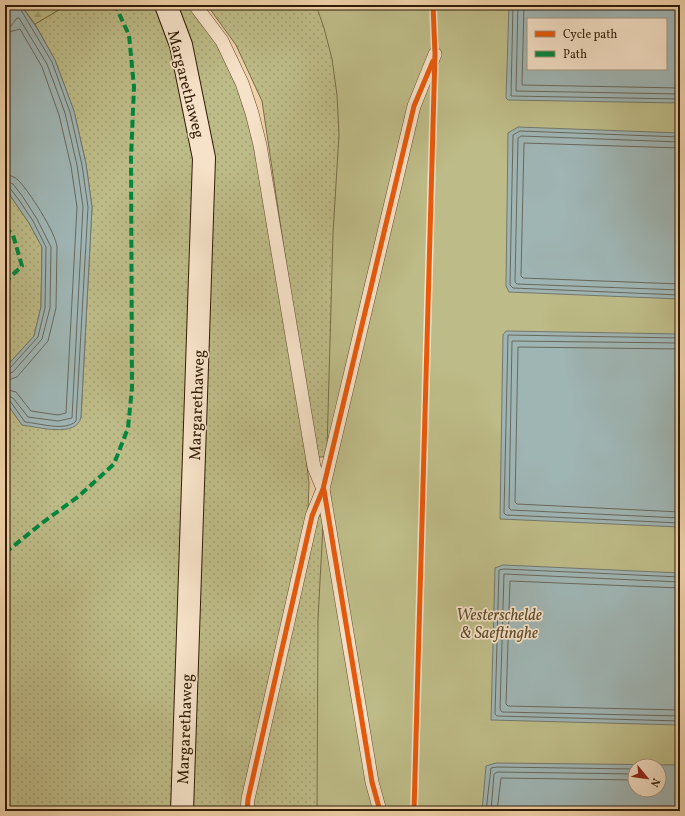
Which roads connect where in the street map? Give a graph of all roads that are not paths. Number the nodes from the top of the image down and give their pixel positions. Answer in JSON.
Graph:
{"nodes":[{"id":1,"x":166,"y":5,"type":"edge"},
{"id":2,"x":196,"y":5,"type":"edge"},
{"id":3,"x":435,"y":54,"type":"dead end"},
{"id":4,"x":323,"y":489,"type":"junction"},
{"id":5,"x":182,"y":811,"type":"edge"},
{"id":6,"x":247,"y":811,"type":"edge"},
{"id":7,"x":380,"y":811,"type":"edge"}],
"edges":[{"from":1,"to":5,"type":"street","name":"Margarethaweg"},
{"from":2,"to":4,"type":"lane"},
{"from":3,"to":4,"type":"lane"},
{"from":4,"to":6,"type":"lane"},
{"from":4,"to":7,"type":"lane"}]}
